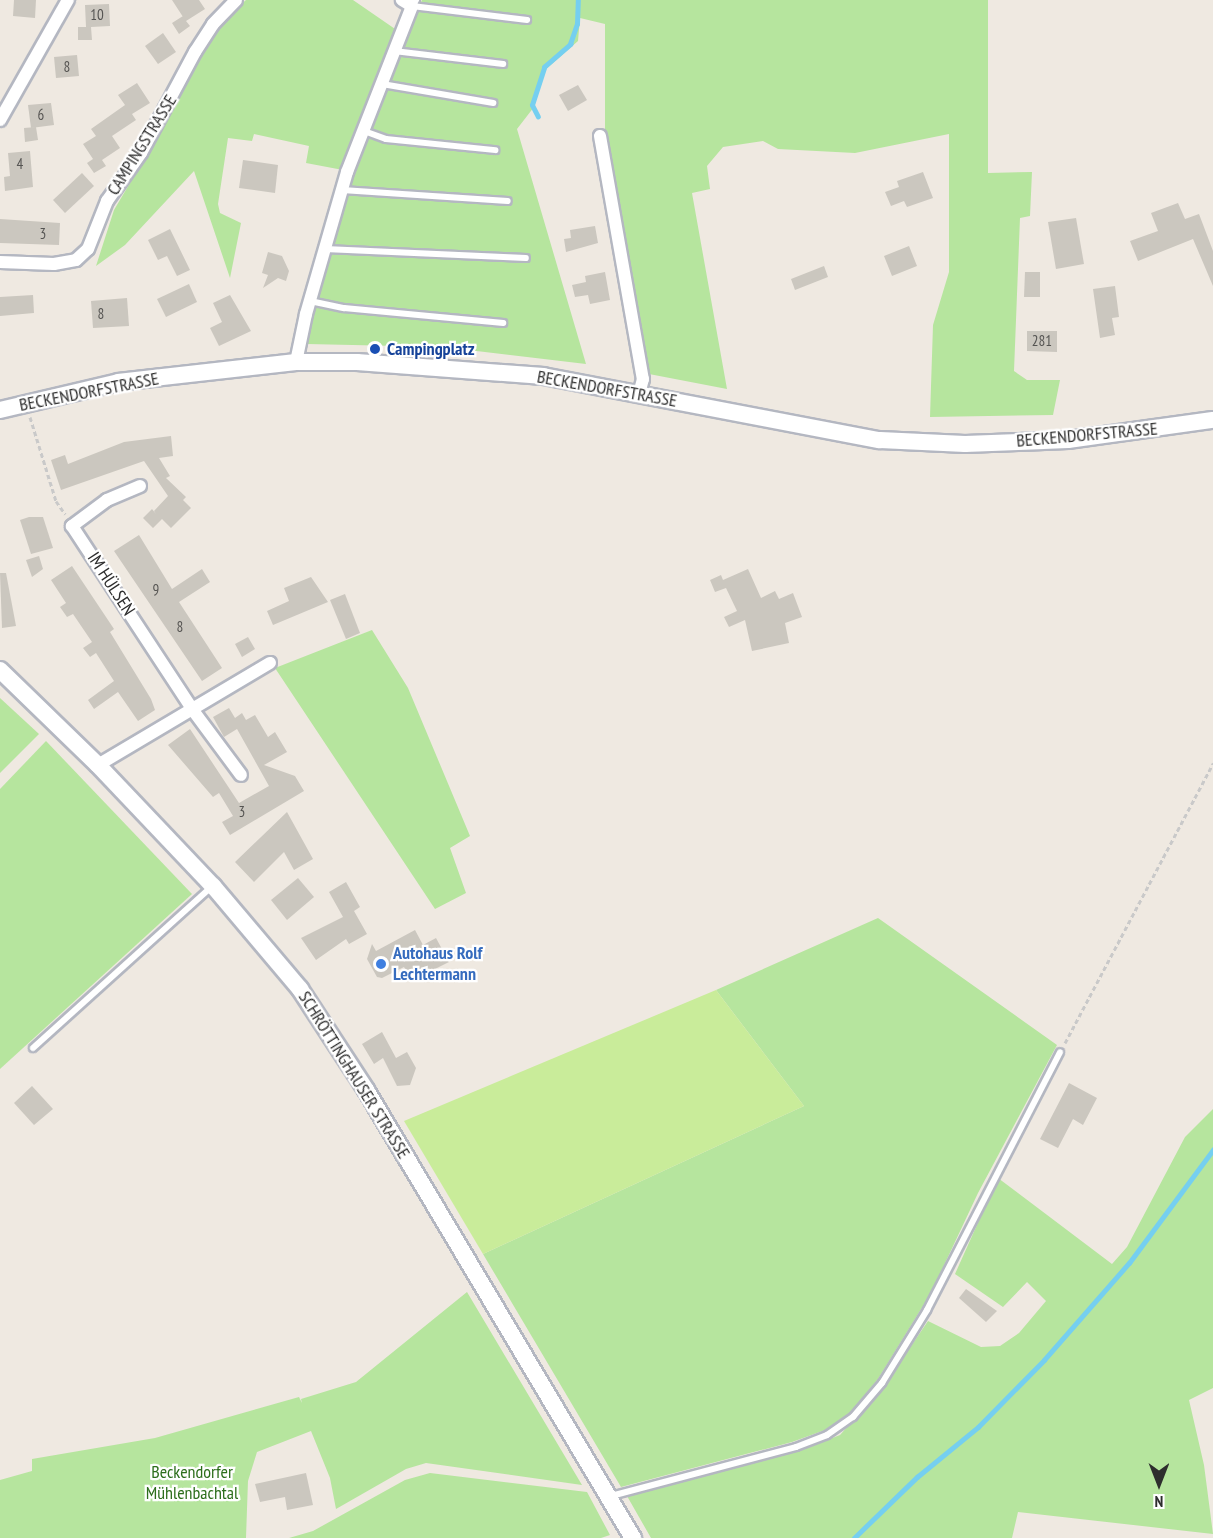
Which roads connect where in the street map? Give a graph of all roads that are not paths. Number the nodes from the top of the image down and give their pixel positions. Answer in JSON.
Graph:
{"nodes":[{"id":1,"x":68,"y":0,"type":"edge"},
{"id":2,"x":236,"y":0,"type":"edge"},
{"id":3,"x":410,"y":2,"type":"edge"},
{"id":4,"x":527,"y":20,"type":"dead end"},
{"id":5,"x":394,"y":51,"type":"junction"},
{"id":6,"x":503,"y":64,"type":"dead end"},
{"id":7,"x":381,"y":84,"type":"junction"},
{"id":8,"x":493,"y":103,"type":"dead end"},
{"id":9,"x":0,"y":120,"type":"edge"},
{"id":10,"x":363,"y":130,"type":"junction"},
{"id":11,"x":600,"y":136,"type":"dead end"},
{"id":12,"x":495,"y":150,"type":"dead end"},
{"id":13,"x":341,"y":190,"type":"junction"},
{"id":14,"x":508,"y":201,"type":"dead end"},
{"id":15,"x":325,"y":249,"type":"junction"},
{"id":16,"x":526,"y":258,"type":"dead end"},
{"id":17,"x":0,"y":262,"type":"edge"},
{"id":18,"x":310,"y":301,"type":"junction"},
{"id":19,"x":503,"y":323,"type":"dead end"},
{"id":20,"x":296,"y":362,"type":"junction"},
{"id":21,"x":639,"y":394,"type":"junction"},
{"id":22,"x":0,"y":410,"type":"edge"},
{"id":23,"x":1213,"y":420,"type":"edge"},
{"id":24,"x":140,"y":486,"type":"dead end"},
{"id":25,"x":270,"y":663,"type":"dead end"},
{"id":26,"x":0,"y":670,"type":"edge"},
{"id":27,"x":192,"y":709,"type":"junction"},
{"id":28,"x":98,"y":765,"type":"junction"},
{"id":29,"x":241,"y":775,"type":"dead end"},
{"id":30,"x":213,"y":886,"type":"junction"},
{"id":31,"x":33,"y":1048,"type":"dead end"},
{"id":32,"x":1060,"y":1052,"type":"road end"},
{"id":33,"x":608,"y":1497,"type":"junction"},
{"id":34,"x":633,"y":1538,"type":"edge"}],
"edges":[{"from":1,"to":9,"type":"street"},
{"from":2,"to":17,"type":"street","name":"CAMPINGSTRASSE"},
{"from":3,"to":4,"type":"lane"},
{"from":3,"to":5,"type":"street"},
{"from":5,"to":6,"type":"lane"},
{"from":5,"to":7,"type":"street"},
{"from":7,"to":8,"type":"lane"},
{"from":7,"to":10,"type":"street"},
{"from":10,"to":12,"type":"lane"},
{"from":10,"to":13,"type":"street"},
{"from":11,"to":21,"type":"street"},
{"from":13,"to":14,"type":"lane"},
{"from":13,"to":15,"type":"street"},
{"from":15,"to":16,"type":"lane"},
{"from":15,"to":18,"type":"street"},
{"from":18,"to":19,"type":"lane"},
{"from":18,"to":20,"type":"street"},
{"from":20,"to":21,"type":"street","name":"BECKENDORFSTRASSE"},
{"from":20,"to":22,"type":"street","name":"BECKENDORFSTRASSE"},
{"from":21,"to":23,"type":"street","name":"BECKENDORFSTRASSE"},
{"from":24,"to":27,"type":"street","name":"IM HÜLSEN"},
{"from":25,"to":27,"type":"street"},
{"from":26,"to":28,"type":"street","name":"SCHRÖTTINGHAUSER STRASSE"},
{"from":27,"to":28,"type":"street"},
{"from":27,"to":29,"type":"street","name":"IM HÜLSEN"},
{"from":28,"to":30,"type":"street","name":"SCHRÖTTINGHAUSER STRASSE"},
{"from":30,"to":31,"type":"lane"},
{"from":30,"to":33,"type":"street","name":"SCHRÖTTINGHAUSER STRASSE"},
{"from":32,"to":33,"type":"lane"},
{"from":33,"to":34,"type":"street","name":"SCHRÖTTINGHAUSER STRASSE"}]}
